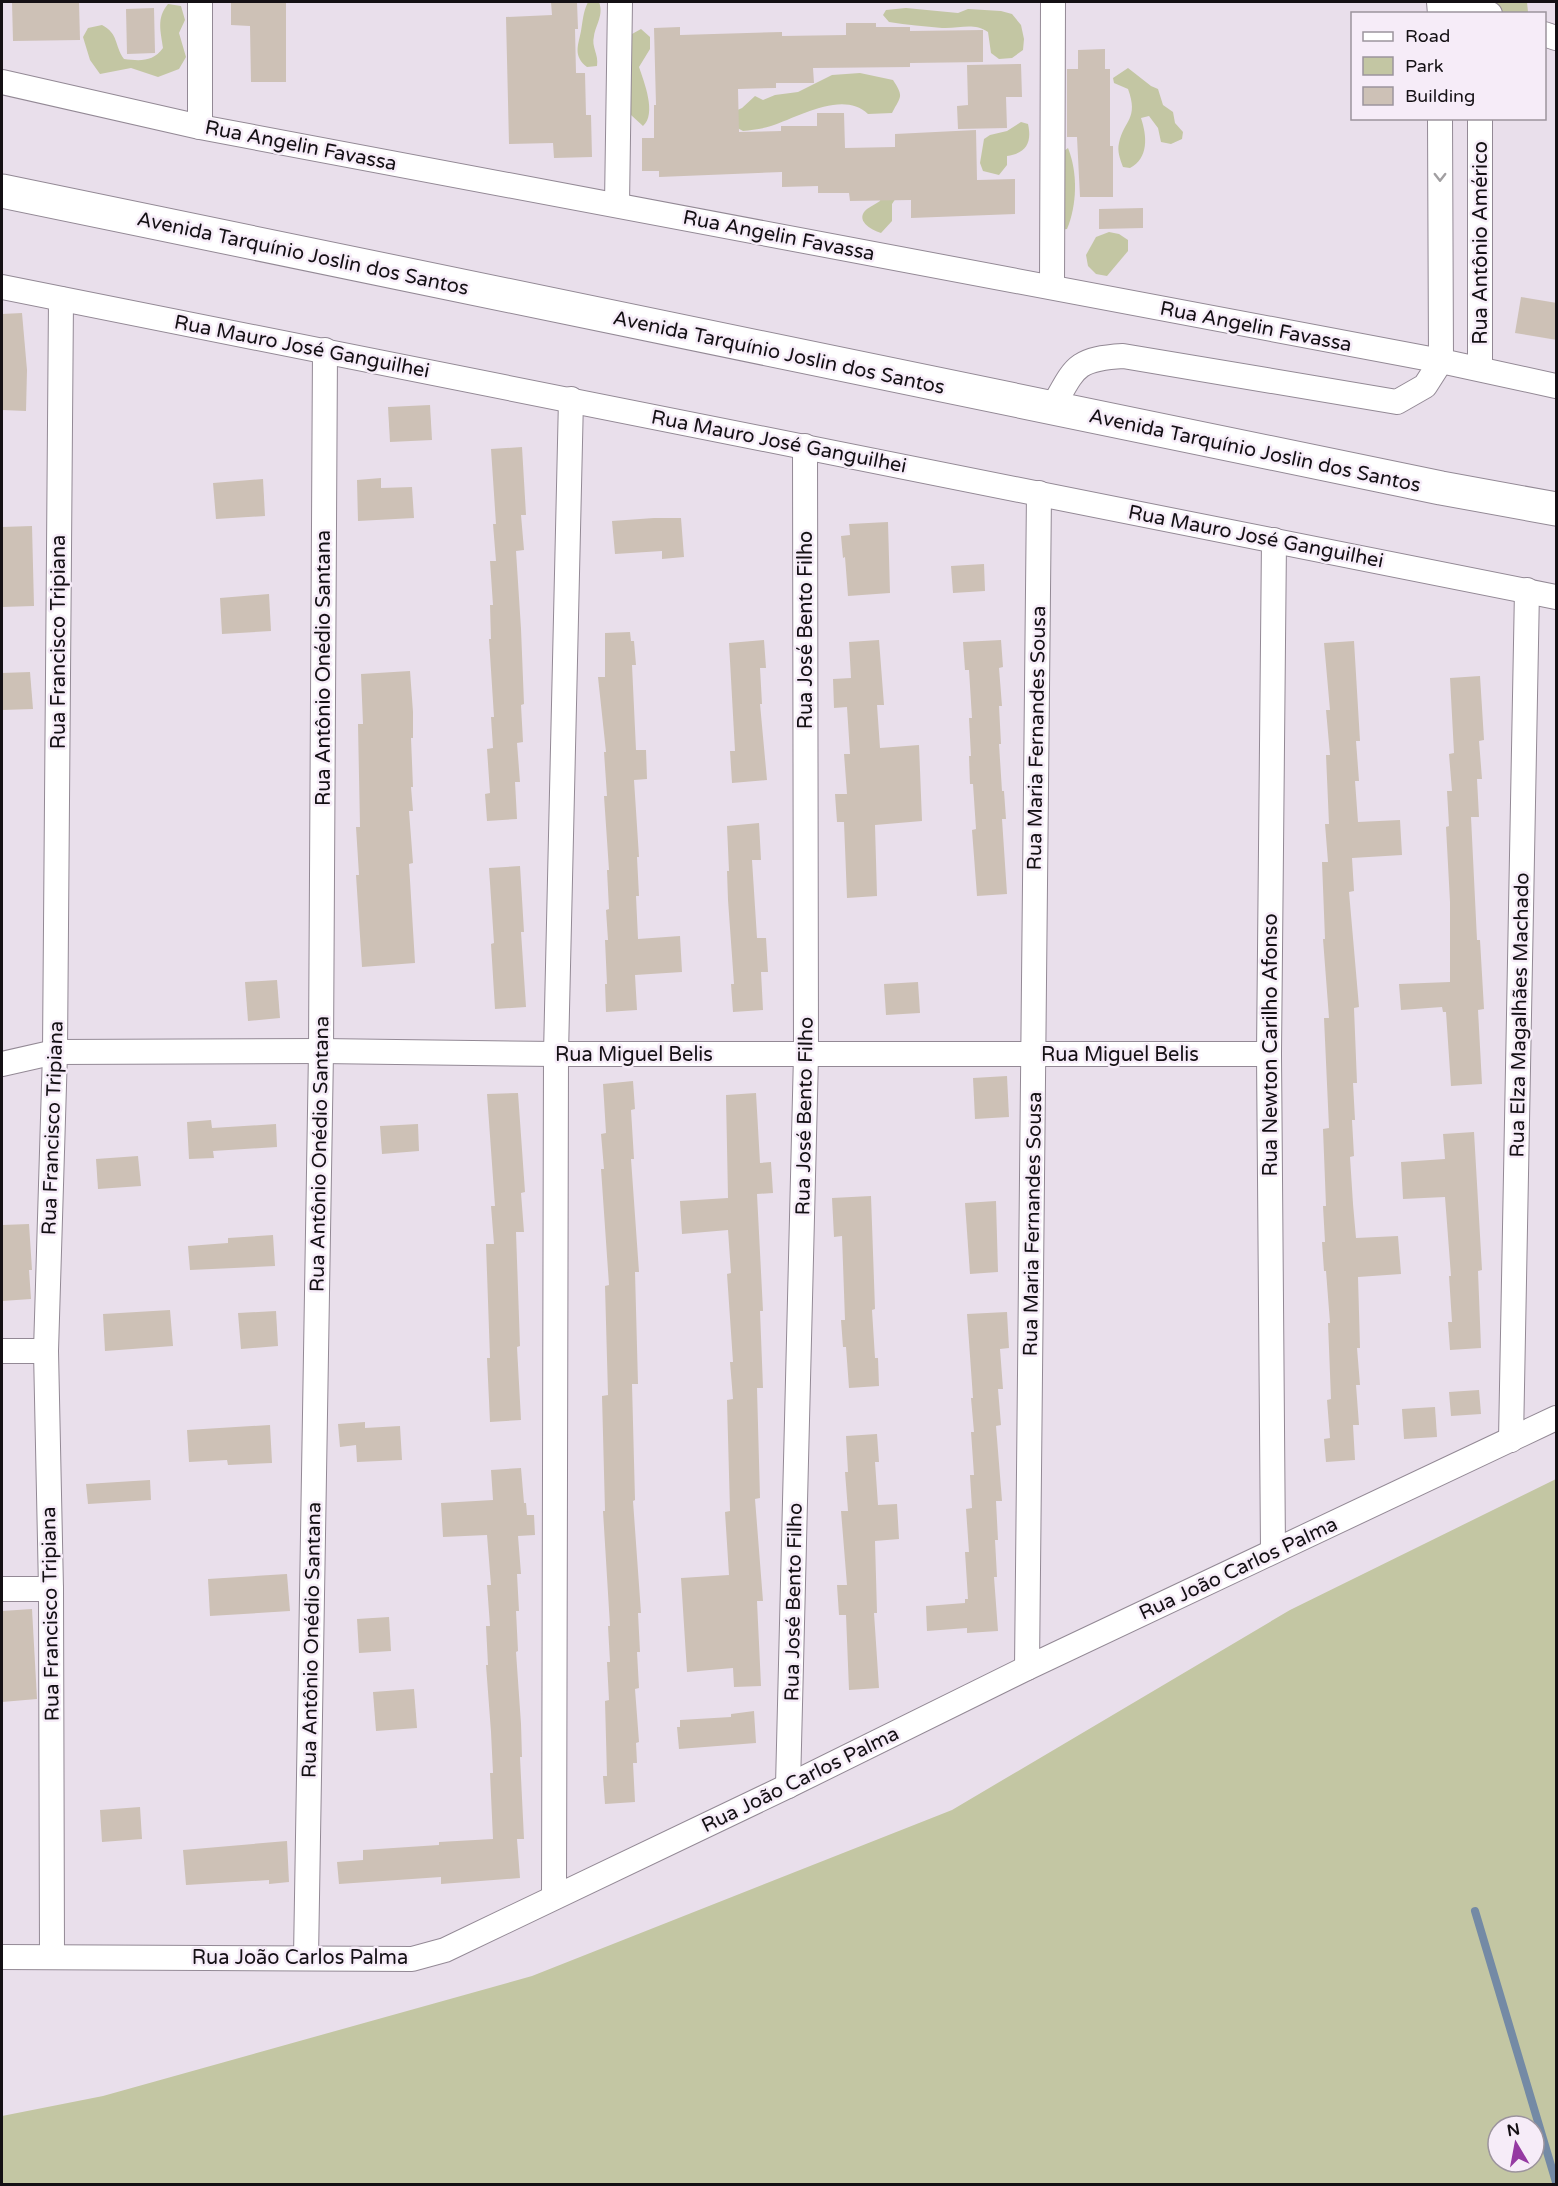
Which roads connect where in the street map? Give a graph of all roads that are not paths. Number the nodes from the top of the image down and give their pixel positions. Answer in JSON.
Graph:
{"nodes":[{"id":1,"x":200,"y":2,"type":"edge"},
{"id":2,"x":620,"y":2,"type":"edge"},
{"id":3,"x":1053,"y":2,"type":"edge"},
{"id":4,"x":2,"y":82,"type":"edge"},
{"id":5,"x":1440,"y":120,"type":"edge"},
{"id":6,"x":1480,"y":120,"type":"edge"},
{"id":7,"x":200,"y":127,"type":"junction"},
{"id":8,"x":2,"y":191,"type":"edge"},
{"id":9,"x":617,"y":204,"type":"junction"},
{"id":10,"x":2,"y":287,"type":"edge"},
{"id":11,"x":1052,"y":287,"type":"junction"},
{"id":12,"x":61,"y":299,"type":"junction"},
{"id":13,"x":325,"y":350,"type":"junction"},
{"id":14,"x":1441,"y":361,"type":"junction"},
{"id":15,"x":1480,"y":368,"type":"junction"},
{"id":16,"x":1557,"y":386,"type":"edge"},
{"id":17,"x":571,"y":399,"type":"junction"},
{"id":18,"x":1052,"y":408,"type":"junction"},
{"id":19,"x":805,"y":446,"type":"junction"},
{"id":20,"x":1039,"y":493,"type":"junction"},
{"id":21,"x":1557,"y":509,"type":"edge"},
{"id":22,"x":1274,"y":540,"type":"junction"},
{"id":23,"x":1527,"y":590,"type":"junction"},
{"id":24,"x":1557,"y":597,"type":"edge"},
{"id":25,"x":321,"y":1051,"type":"junction"},
{"id":26,"x":55,"y":1052,"type":"junction"},
{"id":27,"x":556,"y":1054,"type":"junction"},
{"id":28,"x":1034,"y":1054,"type":"junction"},
{"id":29,"x":1269,"y":1054,"type":"junction"},
{"id":30,"x":806,"y":1055,"type":"junction"},
{"id":31,"x":2,"y":1065,"type":"edge"},
{"id":32,"x":2,"y":1351,"type":"edge"},
{"id":33,"x":46,"y":1351,"type":"junction"},
{"id":34,"x":1557,"y":1418,"type":"edge"},
{"id":35,"x":1511,"y":1440,"type":"junction"},
{"id":36,"x":1273,"y":1551,"type":"junction"},
{"id":37,"x":2,"y":1589,"type":"edge"},
{"id":38,"x":51,"y":1589,"type":"junction"},
{"id":39,"x":1027,"y":1668,"type":"junction"},
{"id":40,"x":788,"y":1786,"type":"junction"},
{"id":41,"x":554,"y":1897,"type":"junction"},
{"id":42,"x":2,"y":1957,"type":"edge"},
{"id":43,"x":52,"y":1957,"type":"junction"},
{"id":44,"x":306,"y":1958,"type":"junction"}],
"edges":[{"from":1,"to":7,"type":"street"},
{"from":2,"to":9,"type":"street"},
{"from":3,"to":11,"type":"street"},
{"from":4,"to":7,"type":"street","name":"Rua Angelin Favassa"},
{"from":5,"to":14,"type":"street","name":"Rua Antônio Américo","one_way":true},
{"from":6,"to":15,"type":"street","name":"Rua Antônio Américo"},
{"from":7,"to":9,"type":"street","name":"Rua Angelin Favassa"},
{"from":8,"to":18,"type":"street","name":"Avenida Tarquínio Joslin dos Santos"},
{"from":9,"to":11,"type":"street","name":"Rua Angelin Favassa"},
{"from":10,"to":12,"type":"street","name":"Rua Mauro José Ganguilhei"},
{"from":11,"to":14,"type":"street","name":"Rua Angelin Favassa"},
{"from":12,"to":13,"type":"street","name":"Rua Mauro José Ganguilhei"},
{"from":12,"to":26,"type":"street","name":"Rua Francisco Tripiana"},
{"from":13,"to":17,"type":"street","name":"Rua Mauro José Ganguilhei"},
{"from":13,"to":25,"type":"street","name":"Rua Antônio Onédio Santana"},
{"from":14,"to":15,"type":"street","name":"Rua Angelin Favassa"},
{"from":14,"to":18,"type":"street"},
{"from":15,"to":16,"type":"street","name":"Rua Angelin Favassa"},
{"from":17,"to":19,"type":"street","name":"Rua Mauro José Ganguilhei"},
{"from":17,"to":27,"type":"street"},
{"from":18,"to":21,"type":"street","name":"Avenida Tarquínio Joslin dos Santos"},
{"from":19,"to":20,"type":"street","name":"Rua Mauro José Ganguilhei"},
{"from":19,"to":30,"type":"street","name":"Rua José Bento Filho"},
{"from":20,"to":22,"type":"street","name":"Rua Mauro José Ganguilhei"},
{"from":20,"to":28,"type":"street","name":"Rua Maria Fernandes Sousa"},
{"from":22,"to":23,"type":"street","name":"Rua Mauro José Ganguilhei"},
{"from":22,"to":29,"type":"street","name":"Rua Newton Carilho Afonso"},
{"from":23,"to":24,"type":"street","name":"Rua Mauro José Ganguilhei"},
{"from":23,"to":35,"type":"street","name":"Rua Elza Magalhães Machado"},
{"from":25,"to":26,"type":"street","name":"Rua Miguel Belis"},
{"from":25,"to":27,"type":"street","name":"Rua Miguel Belis"},
{"from":25,"to":44,"type":"street","name":"Rua Antônio Onédio Santana"},
{"from":26,"to":31,"type":"street","name":"Rua Miguel Belis"},
{"from":26,"to":33,"type":"street","name":"Rua Francisco Tripiana"},
{"from":27,"to":30,"type":"street","name":"Rua Miguel Belis"},
{"from":27,"to":41,"type":"street"},
{"from":28,"to":29,"type":"street","name":"Rua Miguel Belis"},
{"from":28,"to":30,"type":"street","name":"Rua Miguel Belis"},
{"from":28,"to":39,"type":"street","name":"Rua Maria Fernandes Sousa"},
{"from":29,"to":36,"type":"street","name":"Rua Newton Carilho Afonso"},
{"from":30,"to":40,"type":"street","name":"Rua José Bento Filho"},
{"from":32,"to":33,"type":"street"},
{"from":33,"to":38,"type":"street","name":"Rua Francisco Tripiana"},
{"from":34,"to":35,"type":"street","name":"Rua João Carlos Palma"},
{"from":35,"to":36,"type":"street","name":"Rua João Carlos Palma"},
{"from":36,"to":39,"type":"street","name":"Rua João Carlos Palma"},
{"from":37,"to":38,"type":"street"},
{"from":38,"to":43,"type":"street","name":"Rua Francisco Tripiana"},
{"from":39,"to":40,"type":"street","name":"Rua João Carlos Palma"},
{"from":40,"to":41,"type":"street","name":"Rua João Carlos Palma"},
{"from":41,"to":44,"type":"street","name":"Rua João Carlos Palma"},
{"from":42,"to":43,"type":"street","name":"Rua João Carlos Palma"},
{"from":43,"to":44,"type":"street","name":"Rua João Carlos Palma"}]}
